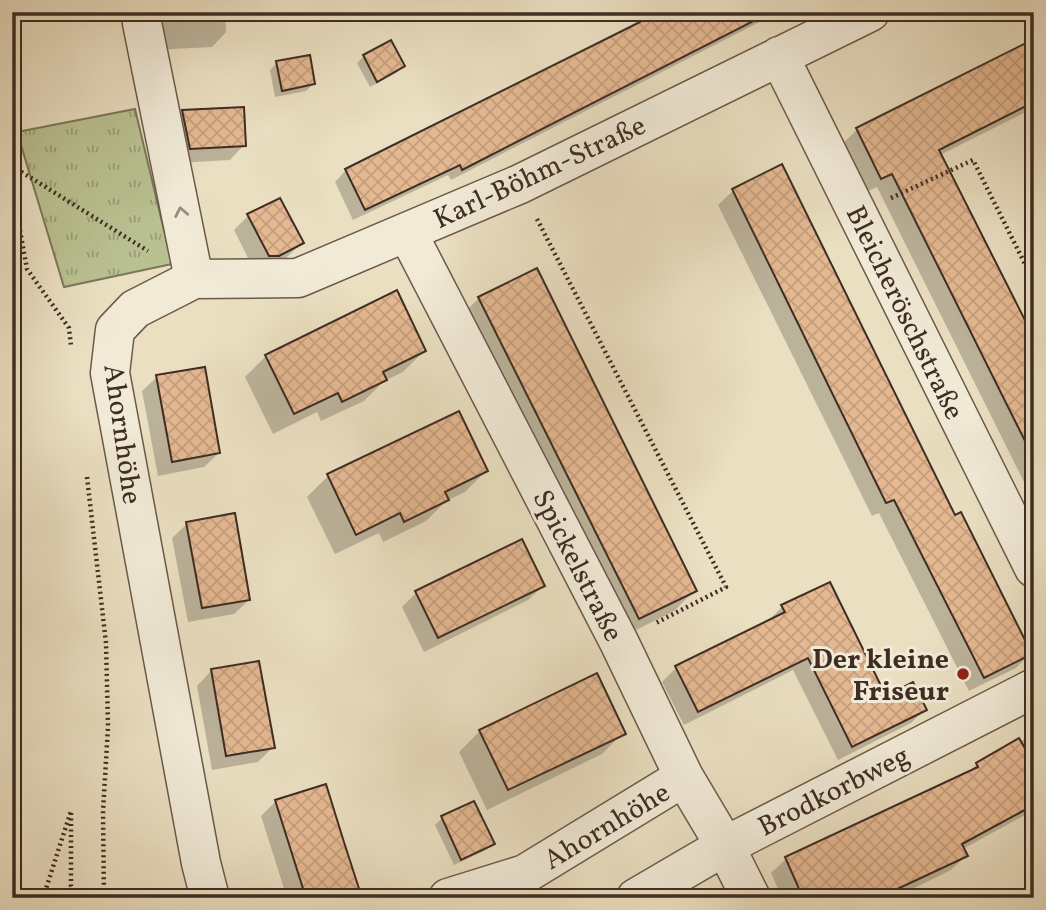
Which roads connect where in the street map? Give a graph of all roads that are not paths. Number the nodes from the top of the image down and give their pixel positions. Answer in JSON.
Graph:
{"nodes":[{"id":1,"x":143,"y":12,"type":"edge"},
{"id":2,"x":870,"y":12,"type":"edge"},
{"id":3,"x":779,"y":56,"type":"junction"},
{"id":4,"x":407,"y":232,"type":"junction"},
{"id":5,"x":194,"y":279,"type":"junction"},
{"id":6,"x":1031,"y":553,"type":"edge"},
{"id":7,"x":1034,"y":688,"type":"edge"},
{"id":8,"x":684,"y":777,"type":"junction"},
{"id":9,"x":726,"y":846,"type":"junction"},
{"id":10,"x":210,"y":898,"type":"edge"},
{"id":11,"x":448,"y":898,"type":"edge"},
{"id":12,"x":636,"y":898,"type":"edge"},
{"id":13,"x":751,"y":898,"type":"edge"}],
"edges":[{"from":5,"to":1,"type":"street","one_way":true},
{"from":2,"to":3,"type":"street","name":"Karl-Böhm-Straße"},
{"from":3,"to":4,"type":"street","name":"Karl-Böhm-Straße"},
{"from":3,"to":6,"type":"street","name":"Bleicheröschstraße"},
{"from":4,"to":5,"type":"street","name":"Karl-Böhm-Straße"},
{"from":4,"to":8,"type":"street","name":"Spickelstraße"},
{"from":5,"to":10,"type":"street","name":"Ahornhöhe"},
{"from":7,"to":9,"type":"street","name":"Brodkorbweg"},
{"from":8,"to":9,"type":"street","name":"Spickelstraße"},
{"from":8,"to":11,"type":"street","name":"Ahornhöhe"},
{"from":9,"to":12,"type":"street","name":"Brodkorbweg"},
{"from":9,"to":13,"type":"street","name":"Spickelstraße"}]}
